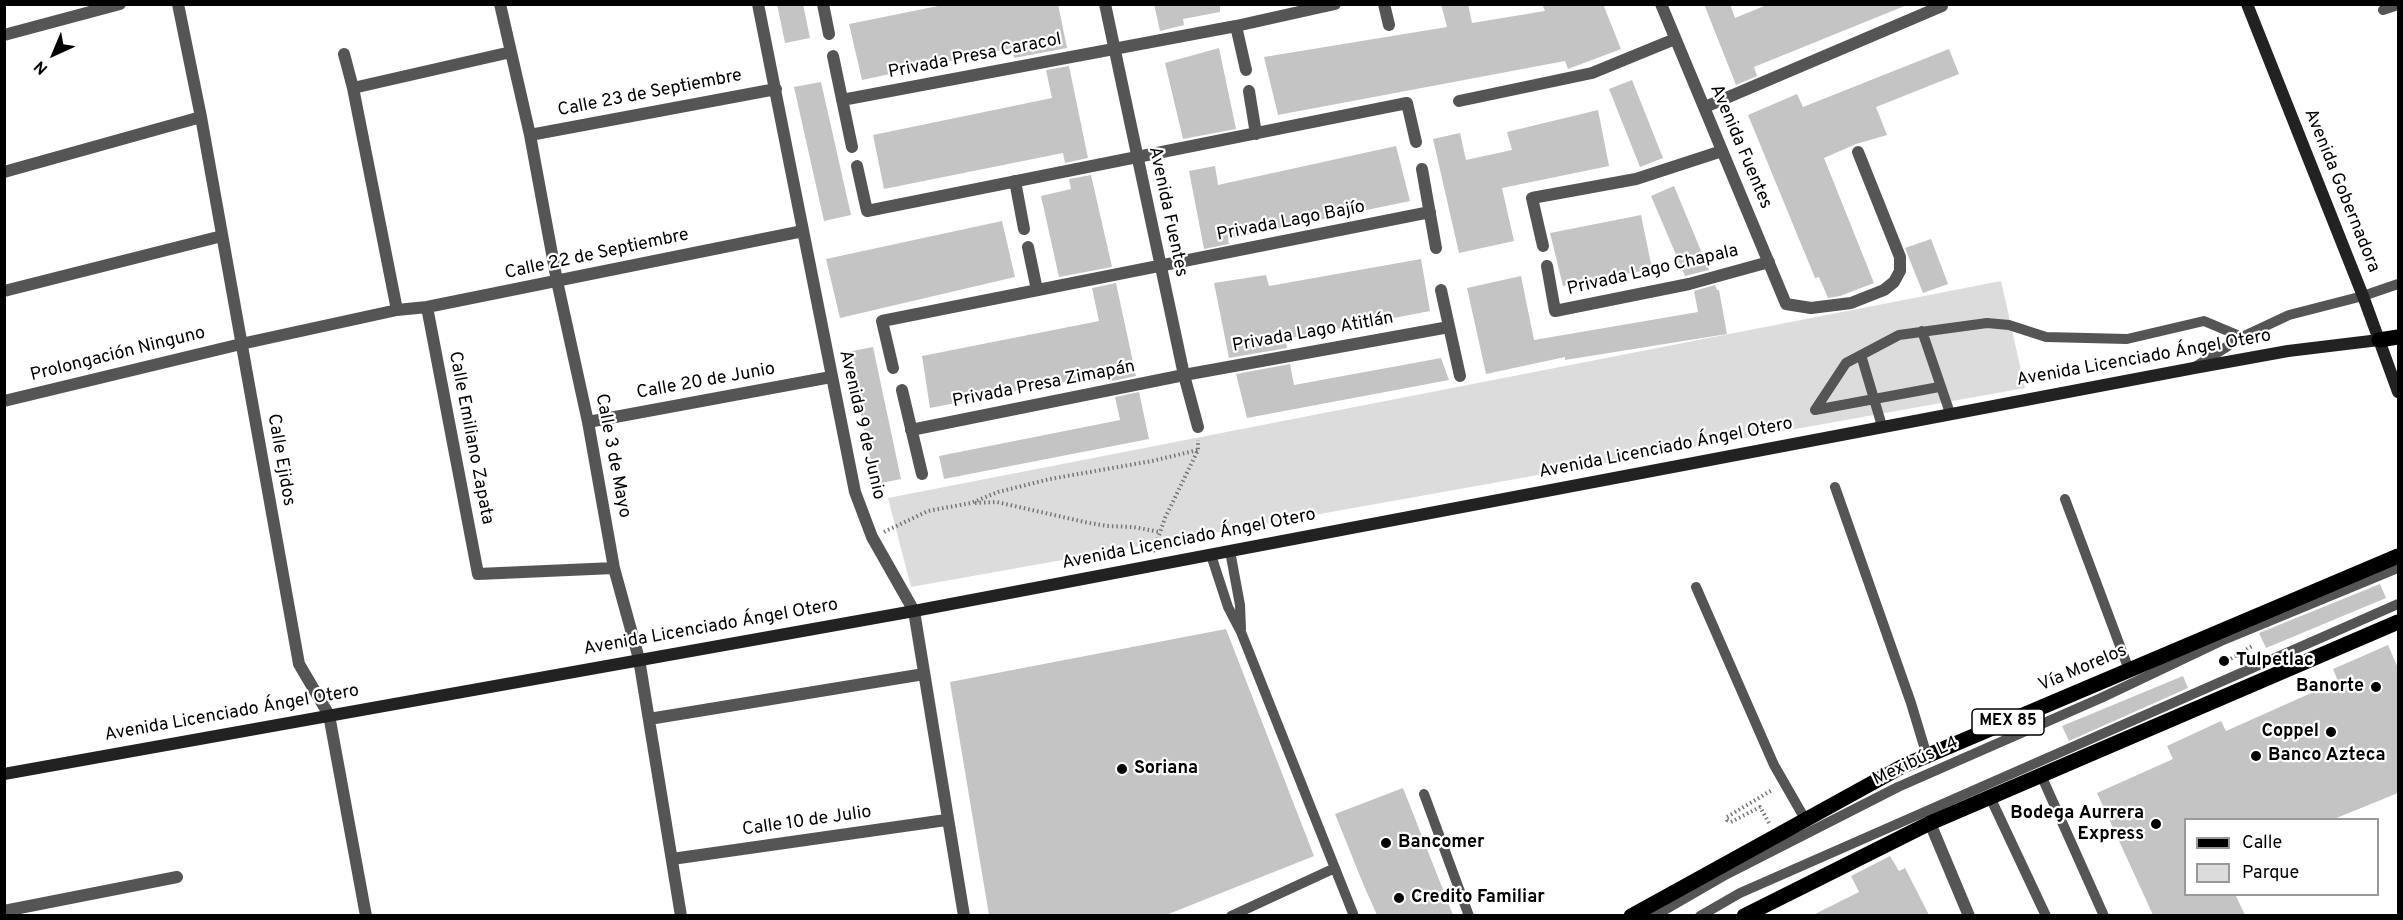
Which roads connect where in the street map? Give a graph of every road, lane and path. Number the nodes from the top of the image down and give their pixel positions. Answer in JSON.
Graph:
{"nodes":[{"id":1,"x":120,"y":4,"type":"edge"},
{"id":2,"x":178,"y":4,"type":"edge"},
{"id":3,"x":500,"y":4,"type":"edge"},
{"id":4,"x":758,"y":4,"type":"edge"},
{"id":5,"x":823,"y":4,"type":"edge"},
{"id":6,"x":1105,"y":4,"type":"edge"},
{"id":7,"x":1335,"y":4,"type":"edge"},
{"id":8,"x":1384,"y":4,"type":"edge"},
{"id":9,"x":2247,"y":4,"type":"edge"},
{"id":10,"x":2398,"y":5,"type":"edge"},
{"id":11,"x":1664,"y":6,"type":"edge"},
{"id":12,"x":1942,"y":6,"type":"dead end"},
{"id":13,"x":2383,"y":10,"type":"dead end"},
{"id":14,"x":1389,"y":25,"type":"dead end"},
{"id":15,"x":1236,"y":26,"type":"junction"},
{"id":16,"x":829,"y":34,"type":"dead end"},
{"id":17,"x":4,"y":36,"type":"edge"},
{"id":18,"x":1675,"y":39,"type":"junction"},
{"id":19,"x":1114,"y":49,"type":"junction"},
{"id":20,"x":511,"y":52,"type":"junction"},
{"id":21,"x":344,"y":54,"type":"dead end"},
{"id":22,"x":833,"y":56,"type":"dead end"},
{"id":23,"x":1246,"y":70,"type":"dead end"},
{"id":24,"x":353,"y":88,"type":"junction"},
{"id":25,"x":776,"y":89,"type":"junction"},
{"id":26,"x":1249,"y":91,"type":"dead end"},
{"id":27,"x":842,"y":100,"type":"junction"},
{"id":28,"x":1460,"y":101,"type":"dead end"},
{"id":29,"x":1705,"y":107,"type":"junction"},
{"id":30,"x":201,"y":117,"type":"junction"},
{"id":31,"x":1256,"y":134,"type":"junction"},
{"id":32,"x":531,"y":135,"type":"junction"},
{"id":33,"x":1416,"y":142,"type":"dead end"},
{"id":34,"x":852,"y":147,"type":"dead end"},
{"id":35,"x":1722,"y":151,"type":"junction"},
{"id":36,"x":1858,"y":153,"type":"dead end"},
{"id":37,"x":1137,"y":156,"type":"junction"},
{"id":38,"x":857,"y":166,"type":"dead end"},
{"id":39,"x":1422,"y":169,"type":"dead end"},
{"id":40,"x":4,"y":172,"type":"edge"},
{"id":41,"x":1015,"y":181,"type":"junction"},
{"id":42,"x":1430,"y":212,"type":"junction"},
{"id":43,"x":1024,"y":229,"type":"dead end"},
{"id":44,"x":803,"y":231,"type":"junction"},
{"id":45,"x":222,"y":236,"type":"junction"},
{"id":46,"x":1543,"y":246,"type":"dead end"},
{"id":47,"x":1028,"y":247,"type":"dead end"},
{"id":48,"x":1436,"y":248,"type":"dead end"},
{"id":49,"x":1769,"y":262,"type":"junction"},
{"id":50,"x":1547,"y":266,"type":"dead end"},
{"id":51,"x":1160,"y":267,"type":"junction"},
{"id":52,"x":557,"y":281,"type":"junction"},
{"id":53,"x":2398,"y":284,"type":"edge"},
{"id":54,"x":1037,"y":290,"type":"junction"},
{"id":55,"x":1441,"y":290,"type":"dead end"},
{"id":56,"x":4,"y":291,"type":"edge"},
{"id":57,"x":2363,"y":296,"type":"junction"},
{"id":58,"x":427,"y":307,"type":"junction"},
{"id":59,"x":397,"y":310,"type":"junction"},
{"id":60,"x":1449,"y":327,"type":"junction"},
{"id":61,"x":1922,"y":331,"type":"junction"},
{"id":62,"x":2398,"y":337,"type":"edge"},
{"id":63,"x":2242,"y":338,"type":"junction"},
{"id":64,"x":2379,"y":340,"type":"junction"},
{"id":65,"x":241,"y":344,"type":"junction"},
{"id":66,"x":1861,"y":355,"type":"junction"},
{"id":67,"x":893,"y":368,"type":"dead end"},
{"id":68,"x":2194,"y":368,"type":"junction"},
{"id":69,"x":1184,"y":375,"type":"junction"},
{"id":70,"x":1460,"y":376,"type":"dead end"},
{"id":71,"x":831,"y":378,"type":"junction"},
{"id":72,"x":1939,"y":387,"type":"junction"},
{"id":73,"x":902,"y":390,"type":"dead end"},
{"id":74,"x":2398,"y":392,"type":"edge"},
{"id":75,"x":1874,"y":398,"type":"junction"},
{"id":76,"x":4,"y":401,"type":"edge"},
{"id":77,"x":1950,"y":413,"type":"junction"},
{"id":78,"x":588,"y":422,"type":"junction"},
{"id":79,"x":1882,"y":426,"type":"junction"},
{"id":80,"x":1198,"y":427,"type":"joint"},
{"id":81,"x":911,"y":430,"type":"junction"},
{"id":82,"x":1198,"y":450,"type":"junction"},
{"id":83,"x":922,"y":474,"type":"dead end"},
{"id":84,"x":1835,"y":487,"type":"dead end"},
{"id":85,"x":2065,"y":499,"type":"dead end"},
{"id":86,"x":971,"y":503,"type":"junction"},
{"id":87,"x":1160,"y":532,"type":"junction"},
{"id":88,"x":872,"y":537,"type":"junction"},
{"id":89,"x":1230,"y":551,"type":"junction"},
{"id":90,"x":1211,"y":555,"type":"junction"},
{"id":91,"x":2398,"y":556,"type":"edge"},
{"id":92,"x":1147,"y":567,"type":"junction"},
{"id":93,"x":614,"y":568,"type":"junction"},
{"id":94,"x":2398,"y":568,"type":"edge"},
{"id":95,"x":1696,"y":587,"type":"dead end"},
{"id":96,"x":2398,"y":604,"type":"edge"},
{"id":97,"x":914,"y":611,"type":"junction"},
{"id":98,"x":2398,"y":622,"type":"edge"},
{"id":99,"x":1241,"y":632,"type":"junction"},
{"id":100,"x":639,"y":659,"type":"junction"},
{"id":101,"x":2129,"y":670,"type":"junction"},
{"id":102,"x":924,"y":674,"type":"junction"},
{"id":103,"x":329,"y":715,"type":"junction"},
{"id":104,"x":649,"y":719,"type":"junction"},
{"id":105,"x":1927,"y":756,"type":"junction"},
{"id":106,"x":4,"y":774,"type":"edge"},
{"id":107,"x":2041,"y":775,"type":"junction"},
{"id":108,"x":1785,"y":783,"type":"junction"},
{"id":109,"x":1424,"y":794,"type":"dead end"},
{"id":110,"x":1990,"y":797,"type":"junction"},
{"id":111,"x":1760,"y":807,"type":"dead end"},
{"id":112,"x":1805,"y":819,"type":"junction"},
{"id":113,"x":946,"y":820,"type":"junction"},
{"id":114,"x":1930,"y":823,"type":"junction"},
{"id":115,"x":672,"y":859,"type":"junction"},
{"id":116,"x":1335,"y":868,"type":"junction"},
{"id":117,"x":177,"y":877,"type":"dead end"},
{"id":118,"x":4,"y":911,"type":"edge"},
{"id":119,"x":366,"y":915,"type":"edge"},
{"id":120,"x":681,"y":915,"type":"edge"},
{"id":121,"x":964,"y":915,"type":"edge"},
{"id":122,"x":1231,"y":915,"type":"edge"},
{"id":123,"x":1353,"y":915,"type":"edge"},
{"id":124,"x":1469,"y":915,"type":"edge"},
{"id":125,"x":1631,"y":915,"type":"edge"},
{"id":126,"x":1654,"y":915,"type":"edge"},
{"id":127,"x":1700,"y":915,"type":"edge"},
{"id":128,"x":1744,"y":915,"type":"edge"},
{"id":129,"x":1968,"y":915,"type":"edge"},
{"id":130,"x":2046,"y":915,"type":"edge"},
{"id":131,"x":2104,"y":915,"type":"edge"}],
"edges":[{"from":1,"to":17,"type":"street"},
{"from":2,"to":30,"type":"street","name":"Calle Ejidos"},
{"from":3,"to":20,"type":"street","name":"Calle 3 de Mayo"},
{"from":4,"to":25,"type":"street","name":"Avenida 9 de Junio"},
{"from":5,"to":16,"type":"street"},
{"from":6,"to":19,"type":"street","name":"Avenida Fuentes"},
{"from":7,"to":15,"type":"street","name":"Privada Presa Caracol"},
{"from":8,"to":14,"type":"street"},
{"from":9,"to":57,"type":"main road","name":"Avenida Gobernadora"},
{"from":10,"to":13,"type":"lane"},
{"from":11,"to":18,"type":"street","name":"Avenida Fuentes"},
{"from":12,"to":29,"type":"street"},
{"from":15,"to":19,"type":"street","name":"Privada Presa Caracol"},
{"from":15,"to":23,"type":"street"},
{"from":18,"to":28,"type":"street"},
{"from":18,"to":29,"type":"street","name":"Avenida Fuentes"},
{"from":19,"to":27,"type":"street","name":"Privada Presa Caracol"},
{"from":19,"to":37,"type":"street","name":"Avenida Fuentes"},
{"from":20,"to":24,"type":"street"},
{"from":20,"to":32,"type":"street","name":"Calle 3 de Mayo"},
{"from":21,"to":24,"type":"street"},
{"from":22,"to":27,"type":"street"},
{"from":24,"to":59,"type":"street"},
{"from":25,"to":32,"type":"street","name":"Calle 23 de Septiembre"},
{"from":25,"to":44,"type":"street","name":"Avenida 9 de Junio"},
{"from":26,"to":31,"type":"street"},
{"from":27,"to":34,"type":"street"},
{"from":29,"to":35,"type":"street","name":"Avenida Fuentes"},
{"from":30,"to":40,"type":"street"},
{"from":30,"to":45,"type":"street","name":"Calle Ejidos"},
{"from":31,"to":33,"type":"street"},
{"from":31,"to":37,"type":"street"},
{"from":32,"to":52,"type":"street","name":"Calle 3 de Mayo"},
{"from":35,"to":46,"type":"street"},
{"from":35,"to":49,"type":"street","name":"Avenida Fuentes"},
{"from":36,"to":49,"type":"street","name":"Avenida Fuentes"},
{"from":37,"to":41,"type":"street"},
{"from":37,"to":51,"type":"street","name":"Avenida Fuentes"},
{"from":38,"to":41,"type":"street"},
{"from":39,"to":42,"type":"street"},
{"from":41,"to":43,"type":"street"},
{"from":42,"to":48,"type":"street"},
{"from":42,"to":51,"type":"street","name":"Privada Lago Bajío"},
{"from":44,"to":52,"type":"street","name":"Calle 22 de Septiembre"},
{"from":44,"to":71,"type":"street","name":"Avenida 9 de Junio"},
{"from":45,"to":56,"type":"street"},
{"from":45,"to":65,"type":"street","name":"Calle Ejidos"},
{"from":47,"to":54,"type":"street"},
{"from":49,"to":50,"type":"street","name":"Privada Lago Chapala"},
{"from":51,"to":54,"type":"street","name":"Privada Lago Bajío"},
{"from":51,"to":69,"type":"street","name":"Avenida Fuentes"},
{"from":52,"to":58,"type":"street","name":"Calle 22 de Septiembre"},
{"from":52,"to":78,"type":"street","name":"Calle 3 de Mayo"},
{"from":53,"to":57,"type":"lane"},
{"from":54,"to":67,"type":"street","name":"Privada Lago Bajío"},
{"from":55,"to":60,"type":"street"},
{"from":57,"to":63,"type":"lane"},
{"from":57,"to":64,"type":"main road","name":"Avenida Gobernadora"},
{"from":58,"to":59,"type":"street","name":"Calle 22 de Septiembre"},
{"from":58,"to":93,"type":"street","name":"Calle Emiliano Zapata"},
{"from":59,"to":65,"type":"street","name":"Calle 22 de Septiembre"},
{"from":60,"to":69,"type":"street","name":"Privada Lago Atitlán"},
{"from":60,"to":70,"type":"street"},
{"from":61,"to":63,"type":"lane"},
{"from":61,"to":66,"type":"lane"},
{"from":61,"to":72,"type":"lane"},
{"from":62,"to":64,"type":"main road"},
{"from":63,"to":68,"type":"lane"},
{"from":64,"to":68,"type":"main road","name":"Avenida Licenciado Ángel Otero"},
{"from":64,"to":74,"type":"main road","name":"Avenida Gobernadora"},
{"from":65,"to":76,"type":"street","name":"Prolongación Ninguno"},
{"from":65,"to":103,"type":"street","name":"Calle Ejidos"},
{"from":66,"to":75,"type":"lane"},
{"from":66,"to":75,"type":"lane"},
{"from":68,"to":77,"type":"main road","name":"Avenida Licenciado Ángel Otero"},
{"from":69,"to":80,"type":"street","name":"Avenida Fuentes"},
{"from":69,"to":81,"type":"street","name":"Privada Presa Zimapán"},
{"from":71,"to":78,"type":"street","name":"Calle 20 de Junio"},
{"from":71,"to":88,"type":"street","name":"Avenida 9 de Junio"},
{"from":72,"to":75,"type":"lane"},
{"from":72,"to":77,"type":"lane"},
{"from":73,"to":81,"type":"street"},
{"from":75,"to":79,"type":"lane"},
{"from":77,"to":79,"type":"main road","name":"Avenida Licenciado Ángel Otero"},
{"from":78,"to":93,"type":"street","name":"Calle 3 de Mayo"},
{"from":79,"to":89,"type":"main road","name":"Avenida Licenciado Ángel Otero"},
{"from":80,"to":82,"type":"path"},
{"from":81,"to":83,"type":"street"},
{"from":82,"to":86,"type":"path"},
{"from":82,"to":87,"type":"path"},
{"from":84,"to":105,"type":"lane"},
{"from":85,"to":101,"type":"lane"},
{"from":86,"to":87,"type":"path"},
{"from":86,"to":88,"type":"path"},
{"from":87,"to":92,"type":"path"},
{"from":88,"to":97,"type":"street","name":"Avenida 9 de Junio"},
{"from":89,"to":90,"type":"main road","name":"Avenida Licenciado Ángel Otero"},
{"from":89,"to":99,"type":"lane"},
{"from":90,"to":92,"type":"main road","name":"Avenida Licenciado Ángel Otero"},
{"from":90,"to":99,"type":"lane"},
{"from":91,"to":101,"type":"main road","name":"Vía Morelos","number":"MEX 85"},
{"from":92,"to":97,"type":"main road","name":"Avenida Licenciado Ángel Otero"},
{"from":93,"to":100,"type":"street","name":"Calle 3 de Mayo"},
{"from":94,"to":126,"type":"lane","name":"Mexibús L4"},
{"from":95,"to":108,"type":"lane"},
{"from":96,"to":127,"type":"lane"},
{"from":97,"to":100,"type":"main road","name":"Avenida Licenciado Ángel Otero"},
{"from":97,"to":102,"type":"street","name":"Avenida 9 de Junio"},
{"from":98,"to":107,"type":"main road"},
{"from":99,"to":116,"type":"lane"},
{"from":100,"to":103,"type":"main road","name":"Avenida Licenciado Ángel Otero"},
{"from":100,"to":104,"type":"street","name":"Calle 3 de Mayo"},
{"from":101,"to":105,"type":"main road","name":"Vía Morelos","number":"MEX 85"},
{"from":102,"to":104,"type":"street"},
{"from":102,"to":113,"type":"street","name":"Avenida 9 de Junio"},
{"from":103,"to":106,"type":"main road","name":"Avenida Licenciado Ángel Otero"},
{"from":103,"to":119,"type":"street","name":"Calle Ejidos"},
{"from":104,"to":115,"type":"street","name":"Calle 3 de Mayo"},
{"from":105,"to":112,"type":"main road","name":"Vía Morelos","number":"MEX 85"},
{"from":107,"to":110,"type":"main road"},
{"from":107,"to":131,"type":"lane"},
{"from":108,"to":111,"type":"path"},
{"from":108,"to":112,"type":"lane"},
{"from":109,"to":124,"type":"lane"},
{"from":110,"to":114,"type":"main road"},
{"from":110,"to":130,"type":"lane"},
{"from":112,"to":125,"type":"main road","name":"Vía Morelos","number":"MEX 85"},
{"from":113,"to":115,"type":"street","name":"Calle 10 de Julio"},
{"from":113,"to":121,"type":"street","name":"Avenida 9 de Junio"},
{"from":114,"to":128,"type":"main road"},
{"from":114,"to":129,"type":"street"},
{"from":115,"to":120,"type":"street","name":"Calle 3 de Mayo"},
{"from":116,"to":122,"type":"lane"},
{"from":116,"to":123,"type":"lane"},
{"from":117,"to":118,"type":"street"}]}
